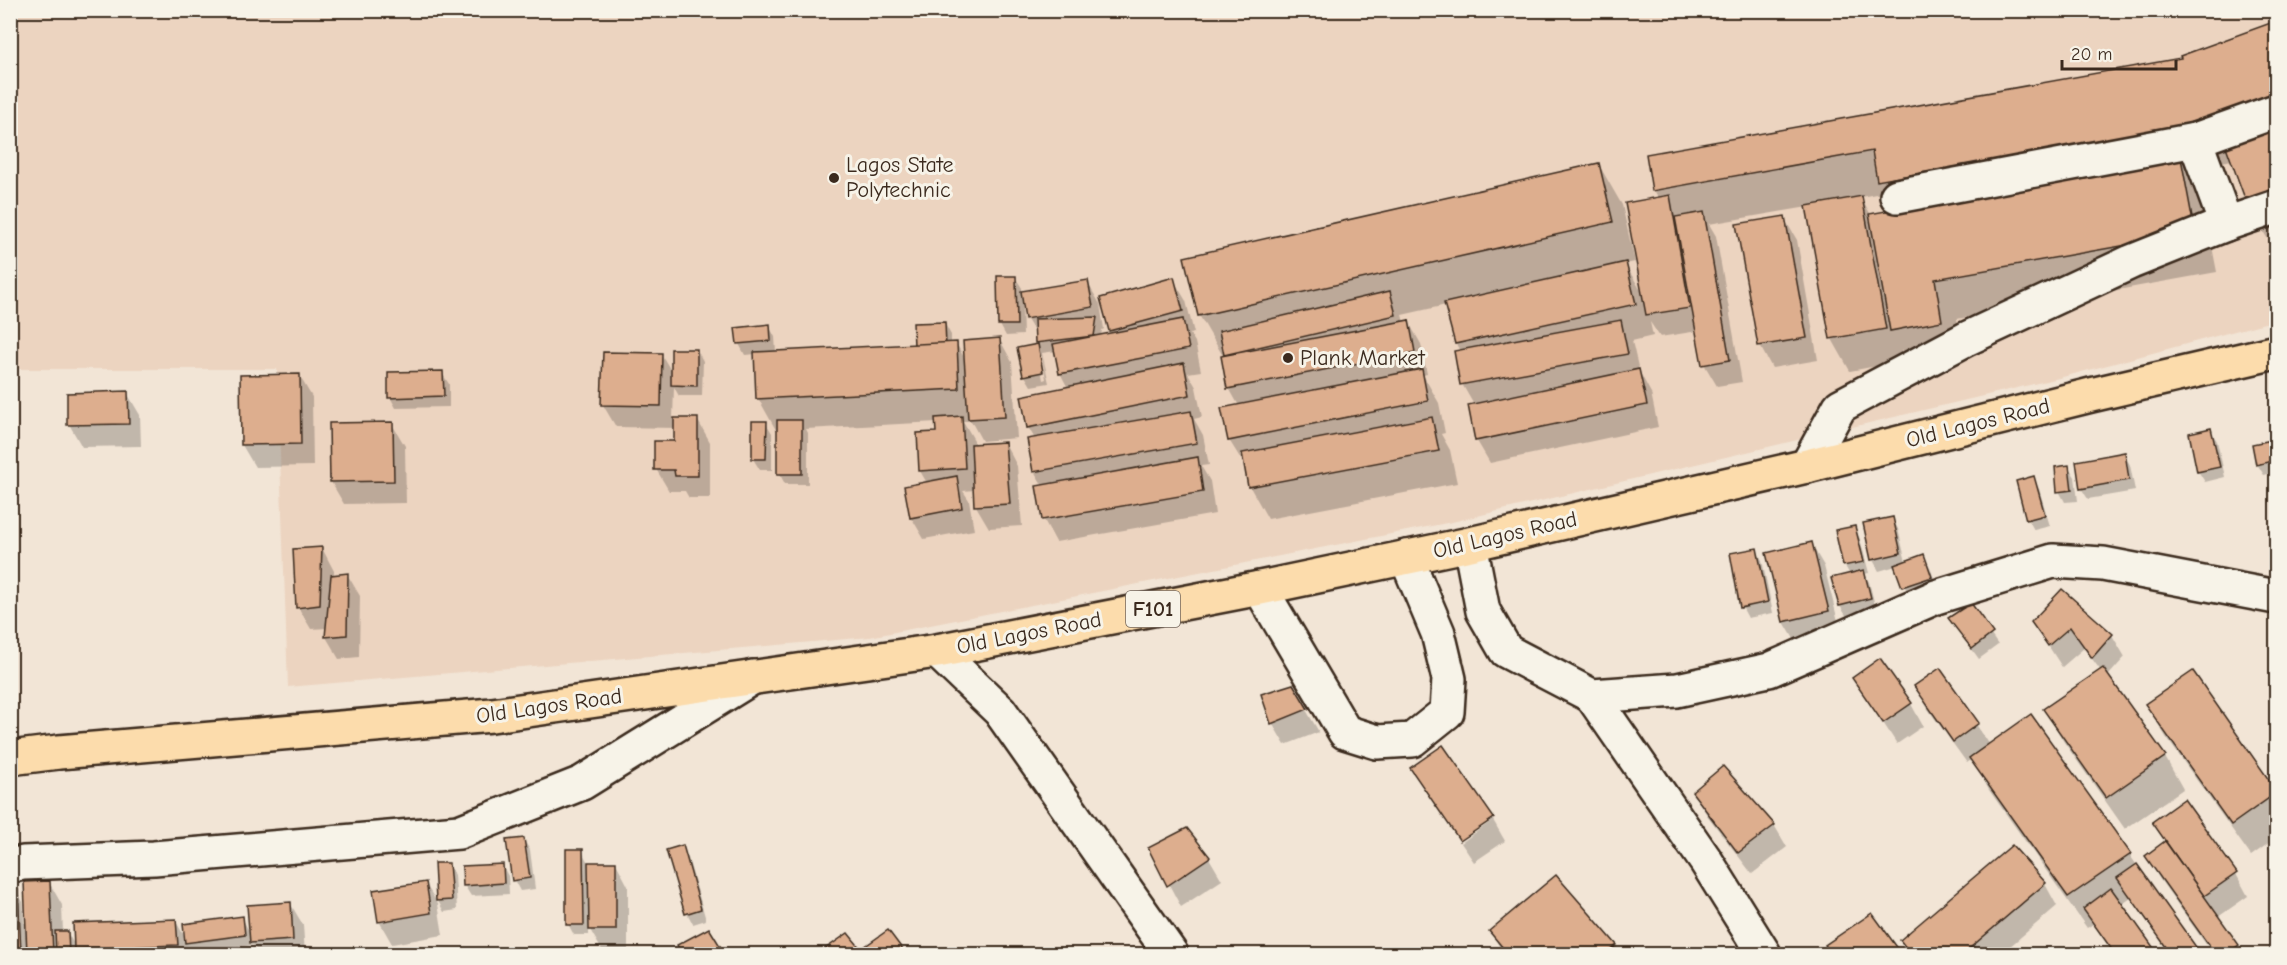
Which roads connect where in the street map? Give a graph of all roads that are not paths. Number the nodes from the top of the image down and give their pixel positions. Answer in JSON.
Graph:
{"nodes":[{"id":1,"x":2277,"y":111,"type":"edge"},
{"id":2,"x":2194,"y":140,"type":"junction"},
{"id":3,"x":1897,"y":196,"type":"dead end"},
{"id":4,"x":2277,"y":207,"type":"edge"},
{"id":5,"x":2226,"y":224,"type":"junction"},
{"id":6,"x":2277,"y":352,"type":"edge"},
{"id":7,"x":1808,"y":466,"type":"junction"},
{"id":8,"x":1470,"y":544,"type":"junction"},
{"id":9,"x":1406,"y":557,"type":"junction"},
{"id":10,"x":1260,"y":588,"type":"junction"},
{"id":11,"x":2277,"y":597,"type":"edge"},
{"id":12,"x":936,"y":651,"type":"junction"},
{"id":13,"x":753,"y":677,"type":"junction"},
{"id":14,"x":1592,"y":696,"type":"junction"},
{"id":15,"x":10,"y":758,"type":"edge"},
{"id":16,"x":10,"y":866,"type":"edge"},
{"id":17,"x":1171,"y":954,"type":"edge"},
{"id":18,"x":1764,"y":954,"type":"edge"}],
"edges":[{"from":1,"to":2,"type":"street"},
{"from":2,"to":3,"type":"street"},
{"from":2,"to":5,"type":"street"},
{"from":4,"to":5,"type":"street"},
{"from":5,"to":7,"type":"street"},
{"from":6,"to":7,"type":"main road","name":"Old Lagos Road","number":"F101"},
{"from":7,"to":8,"type":"main road","name":"Old Lagos Road","number":"F101"},
{"from":8,"to":9,"type":"main road","name":"Old Lagos Road","number":"F101"},
{"from":8,"to":14,"type":"street"},
{"from":9,"to":10,"type":"main road","name":"Old Lagos Road","number":"F101"},
{"from":9,"to":10,"type":"street"},
{"from":10,"to":12,"type":"main road","name":"Old Lagos Road","number":"F101"},
{"from":11,"to":14,"type":"street"},
{"from":12,"to":13,"type":"main road","name":"Old Lagos Road","number":"F101"},
{"from":12,"to":17,"type":"street"},
{"from":13,"to":15,"type":"main road","name":"Old Lagos Road","number":"F101"},
{"from":13,"to":16,"type":"street"},
{"from":14,"to":18,"type":"street"}]}
